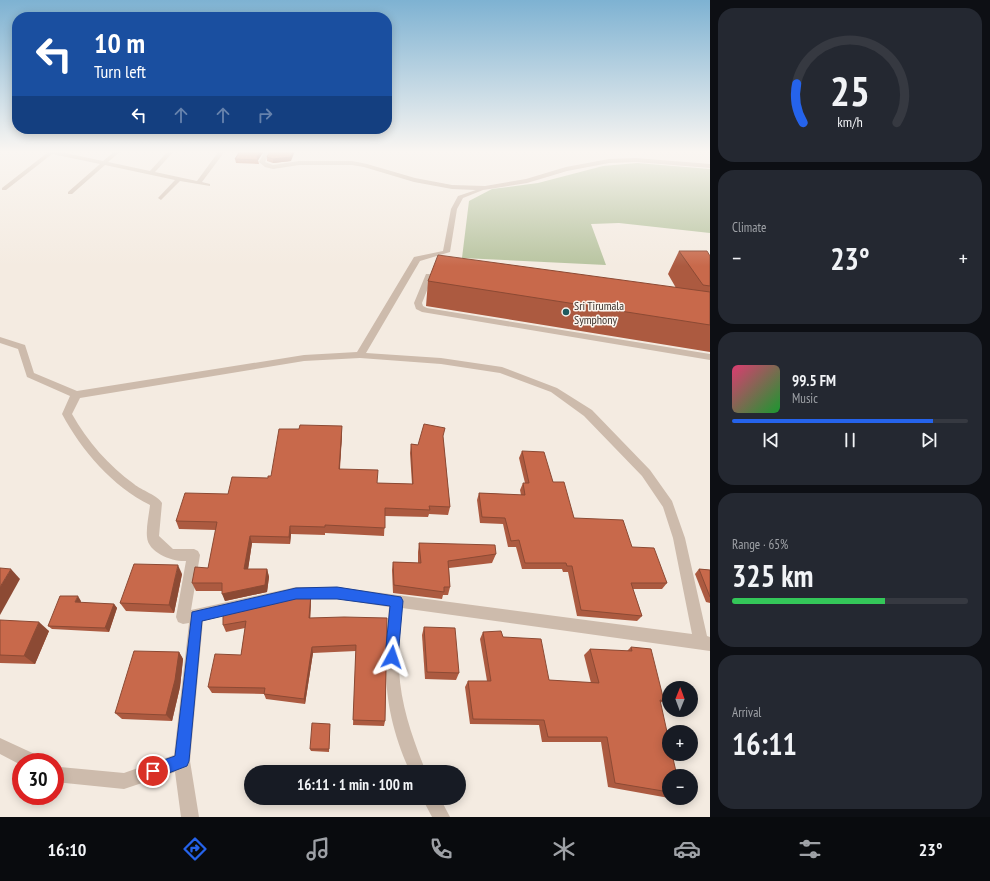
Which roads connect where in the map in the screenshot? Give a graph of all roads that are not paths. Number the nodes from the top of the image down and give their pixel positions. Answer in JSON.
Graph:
{"nodes":[{"id":1,"x":74,"y":189,"type":"edge"},
{"id":2,"x":169,"y":189,"type":"edge"},
{"id":3,"x":482,"y":189,"type":"edge"},
{"id":4,"x":70,"y":193,"type":"dead end"},
{"id":5,"x":161,"y":198,"type":"dead end"},
{"id":6,"x":455,"y":278,"type":"edge"},
{"id":7,"x":0,"y":340,"type":"edge"},
{"id":8,"x":360,"y":355,"type":"junction"},
{"id":9,"x":710,"y":357,"type":"edge"},
{"id":10,"x":76,"y":395,"type":"junction"},
{"id":11,"x":396,"y":601,"type":"junction"},
{"id":12,"x":196,"y":616,"type":"junction"},
{"id":13,"x":706,"y":643,"type":"edge"},
{"id":14,"x":0,"y":746,"type":"edge"},
{"id":15,"x":14,"y":753,"type":"edge"},
{"id":16,"x":182,"y":761,"type":"junction"},
{"id":17,"x":415,"y":765,"type":"edge"},
{"id":18,"x":64,"y":776,"type":"edge"},
{"id":19,"x":435,"y":805,"type":"edge"},
{"id":20,"x":190,"y":817,"type":"edge"},
{"id":21,"x":441,"y":817,"type":"edge"}],
"edges":[{"from":1,"to":4,"type":"street"},
{"from":2,"to":5,"type":"street"},
{"from":3,"to":8,"type":"street"},
{"from":6,"to":9,"type":"street"},
{"from":7,"to":10,"type":"street"},
{"from":8,"to":10,"type":"street"},
{"from":8,"to":13,"type":"street"},
{"from":10,"to":12,"type":"street"},
{"from":11,"to":12,"type":"street"},
{"from":11,"to":13,"type":"street"},
{"from":11,"to":17,"type":"street"},
{"from":12,"to":16,"type":"street"},
{"from":14,"to":15,"type":"street"},
{"from":16,"to":18,"type":"street"},
{"from":16,"to":20,"type":"street"},
{"from":19,"to":21,"type":"street"}]}
